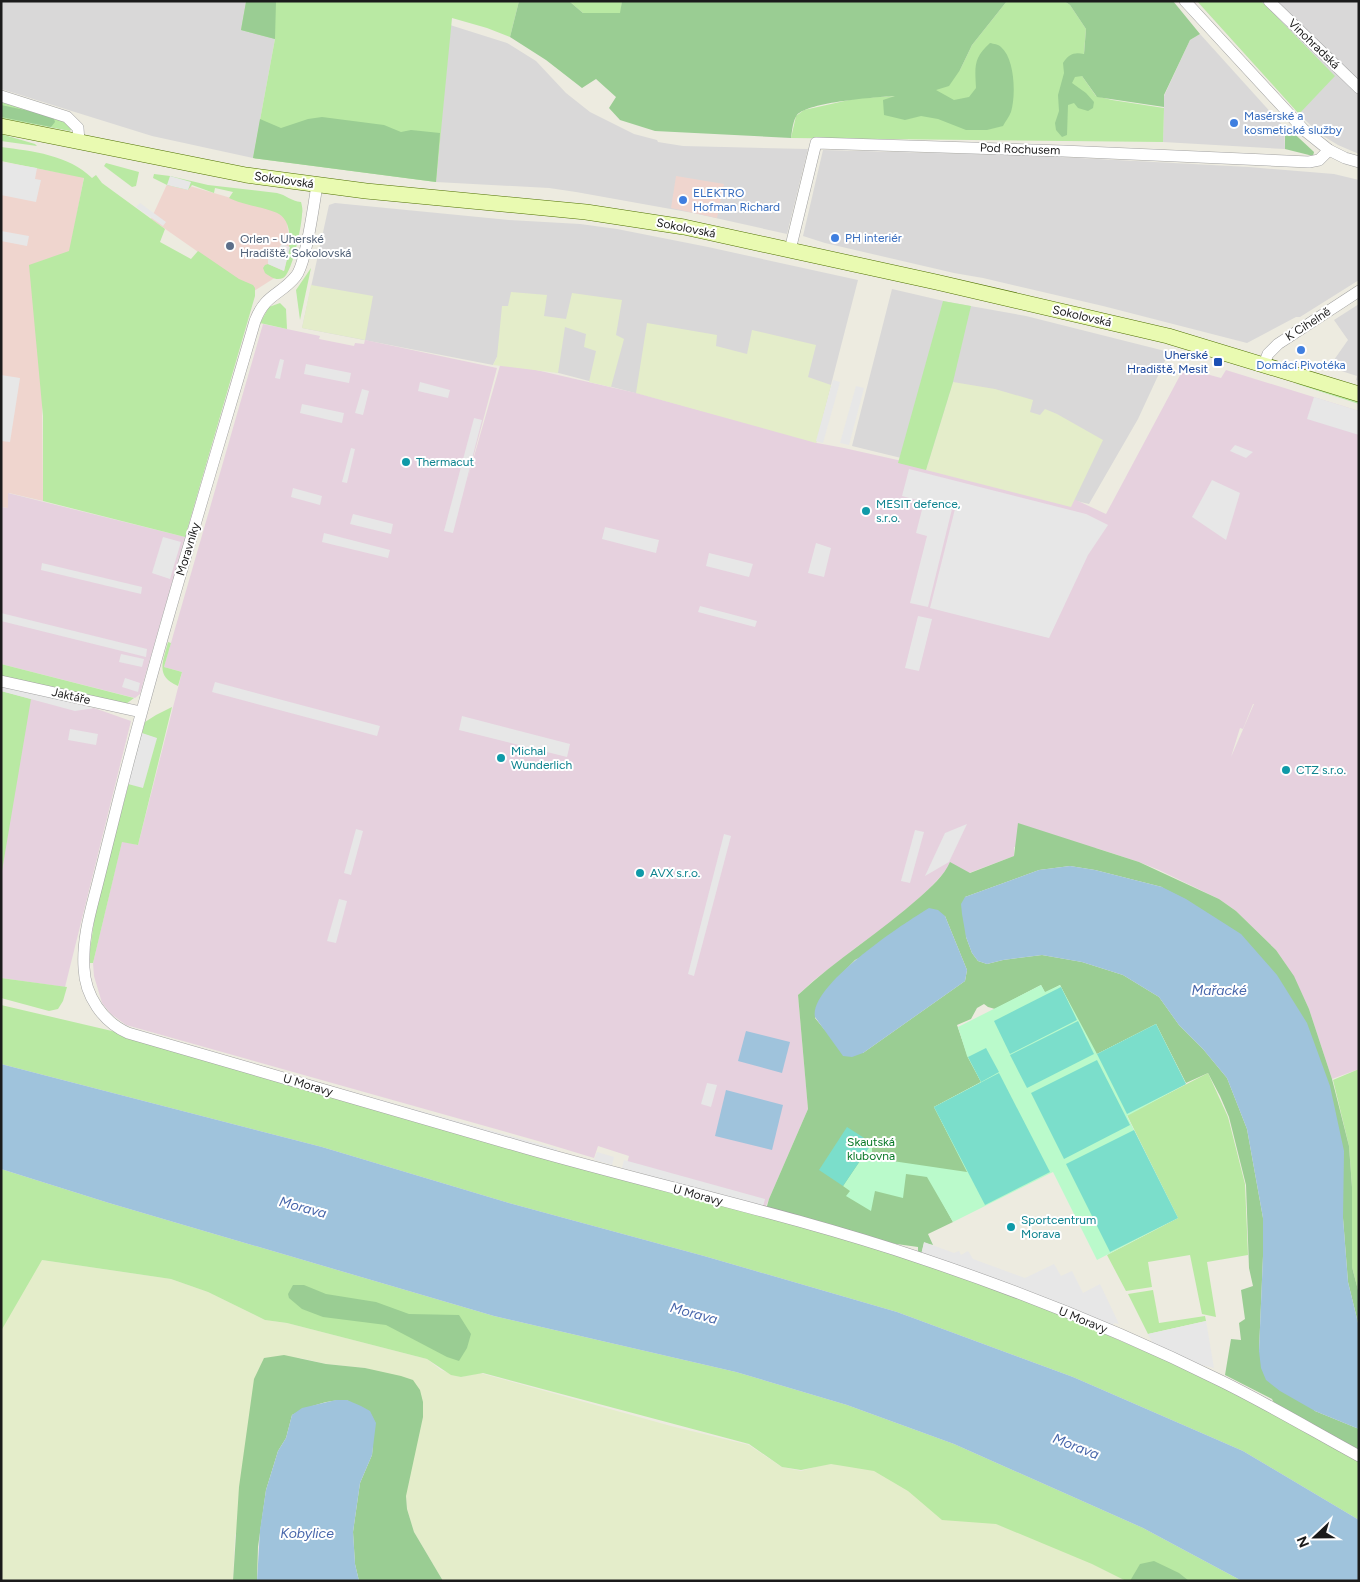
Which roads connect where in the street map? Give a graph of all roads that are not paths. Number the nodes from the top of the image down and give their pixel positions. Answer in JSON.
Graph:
{"nodes":[{"id":1,"x":1185,"y":1,"type":"edge"},
{"id":2,"x":1269,"y":1,"type":"edge"},
{"id":3,"x":1359,"y":88,"type":"edge"},
{"id":4,"x":1,"y":96,"type":"edge"},
{"id":5,"x":1,"y":126,"type":"edge"},
{"id":6,"x":79,"y":142,"type":"junction"},
{"id":7,"x":1329,"y":150,"type":"junction"},
{"id":8,"x":1359,"y":162,"type":"edge"},
{"id":9,"x":316,"y":185,"type":"junction"},
{"id":10,"x":790,"y":250,"type":"junction"},
{"id":11,"x":1359,"y":291,"type":"edge"},
{"id":12,"x":1264,"y":364,"type":"junction"},
{"id":13,"x":1359,"y":394,"type":"edge"},
{"id":14,"x":1,"y":681,"type":"edge"},
{"id":15,"x":142,"y":712,"type":"junction"},
{"id":16,"x":86,"y":930,"type":"joint"},
{"id":17,"x":1359,"y":1456,"type":"edge"}],
"edges":[{"from":1,"to":7,"type":"street"},
{"from":2,"to":3,"type":"street","name":"Vinohradská"},
{"from":4,"to":6,"type":"street"},
{"from":5,"to":6,"type":"main road","name":"Sokolovská"},
{"from":6,"to":9,"type":"main road","name":"Sokolovská"},
{"from":7,"to":8,"type":"street"},
{"from":7,"to":10,"type":"street","name":"Pod Rochusem"},
{"from":9,"to":10,"type":"main road","name":"Sokolovská"},
{"from":9,"to":15,"type":"street","name":"Moravníky"},
{"from":10,"to":12,"type":"main road","name":"Sokolovská"},
{"from":11,"to":12,"type":"street","name":"K Cihelně"},
{"from":12,"to":13,"type":"main road","name":"Sokolovská"},
{"from":14,"to":15,"type":"street","name":"Jaktáře"},
{"from":15,"to":16,"type":"street","name":"Moravníky"},
{"from":16,"to":17,"type":"street","name":"U Moravy"}]}
